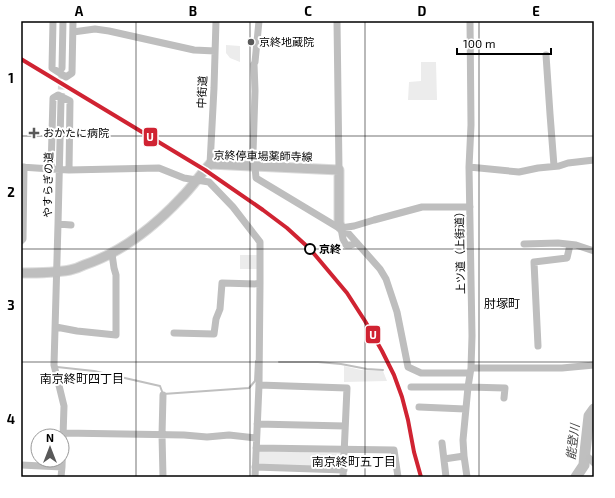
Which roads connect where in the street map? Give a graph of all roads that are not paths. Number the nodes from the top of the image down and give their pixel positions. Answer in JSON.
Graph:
{"nodes":[{"id":1,"x":53,"y":21,"type":"edge"},
{"id":2,"x":64,"y":21,"type":"edge"},
{"id":3,"x":73,"y":21,"type":"edge"},
{"id":4,"x":216,"y":21,"type":"edge"},
{"id":5,"x":258,"y":21,"type":"edge"},
{"id":6,"x":337,"y":21,"type":"edge"},
{"id":7,"x":470,"y":21,"type":"edge"},
{"id":8,"x":73,"y":32,"type":"junction"},
{"id":9,"x":215,"y":50,"type":"junction"},
{"id":10,"x":546,"y":55,"type":"dead end"},
{"id":11,"x":62,"y":68,"type":"tunnel mouth"},
{"id":12,"x":61,"y":100,"type":"tunnel mouth"},
{"id":13,"x":594,"y":160,"type":"edge"},
{"id":14,"x":210,"y":164,"type":"junction"},
{"id":15,"x":254,"y":166,"type":"junction"},
{"id":16,"x":554,"y":166,"type":"junction"},
{"id":17,"x":22,"y":167,"type":"edge"},
{"id":18,"x":470,"y":167,"type":"junction"},
{"id":19,"x":51,"y":169,"type":"junction"},
{"id":20,"x":59,"y":170,"type":"junction"},
{"id":21,"x":69,"y":170,"type":"junction"},
{"id":22,"x":339,"y":170,"type":"junction"},
{"id":23,"x":198,"y":180,"type":"junction"},
{"id":24,"x":22,"y":195,"type":"edge"},
{"id":25,"x":470,"y":207,"type":"junction"},
{"id":26,"x":58,"y":224,"type":"junction"},
{"id":27,"x":71,"y":225,"type":"dead end"},
{"id":28,"x":341,"y":228,"type":"junction"},
{"id":29,"x":21,"y":241,"type":"edge"},
{"id":30,"x":524,"y":244,"type":"dead end"},
{"id":31,"x":570,"y":245,"type":"junction"},
{"id":32,"x":594,"y":251,"type":"edge"},
{"id":33,"x":112,"y":254,"type":"junction"},
{"id":34,"x":56,"y":272,"type":"junction"},
{"id":35,"x":21,"y":273,"type":"edge"},
{"id":36,"x":260,"y":284,"type":"junction"},
{"id":37,"x":56,"y":327,"type":"junction"},
{"id":38,"x":174,"y":333,"type":"dead end"},
{"id":39,"x":538,"y":346,"type":"dead end"},
{"id":40,"x":594,"y":365,"type":"edge"},
{"id":41,"x":470,"y":371,"type":"junction"},
{"id":42,"x":259,"y":385,"type":"junction"},
{"id":43,"x":411,"y":387,"type":"dead end"},
{"id":44,"x":468,"y":387,"type":"junction"},
{"id":45,"x":163,"y":395,"type":"dead end"},
{"id":46,"x":504,"y":398,"type":"dead end"},
{"id":47,"x":419,"y":407,"type":"dead end"},
{"id":48,"x":466,"y":409,"type":"junction"},
{"id":49,"x":257,"y":424,"type":"junction"},
{"id":50,"x":345,"y":426,"type":"junction"},
{"id":51,"x":63,"y":428,"type":"edge"},
{"id":52,"x":70,"y":433,"type":"edge"},
{"id":53,"x":162,"y":435,"type":"junction"},
{"id":54,"x":256,"y":438,"type":"junction"},
{"id":55,"x":442,"y":444,"type":"dead end"},
{"id":56,"x":256,"y":448,"type":"junction"},
{"id":57,"x":345,"y":449,"type":"junction"},
{"id":58,"x":464,"y":456,"type":"junction"},
{"id":59,"x":444,"y":459,"type":"junction"},
{"id":60,"x":255,"y":467,"type":"junction"},
{"id":61,"x":343,"y":474,"type":"edge"},
{"id":62,"x":163,"y":477,"type":"edge"},
{"id":63,"x":255,"y":477,"type":"edge"},
{"id":64,"x":398,"y":477,"type":"edge"},
{"id":65,"x":446,"y":477,"type":"edge"},
{"id":66,"x":467,"y":477,"type":"edge"}],
"edges":[{"from":1,"to":8,"type":"street"},
{"from":2,"to":11,"type":"street"},
{"from":3,"to":8,"type":"street"},
{"from":4,"to":9,"type":"street","name":"中街道"},
{"from":5,"to":15,"type":"street"},
{"from":6,"to":22,"type":"street"},
{"from":7,"to":18,"type":"street","name":"上ツ道（上街道）"},
{"from":8,"to":9,"type":"street"},
{"from":9,"to":14,"type":"street","name":"中街道"},
{"from":10,"to":16,"type":"street"},
{"from":12,"to":20,"type":"street","name":"やすらぎの道"},
{"from":13,"to":16,"type":"street"},
{"from":14,"to":15,"type":"main road","name":"京終停車場薬師寺線"},
{"from":14,"to":23,"type":"main road","name":"京終停車場薬師寺線"},
{"from":15,"to":22,"type":"main road","name":"京終停車場薬師寺線"},
{"from":15,"to":28,"type":"street"},
{"from":16,"to":18,"type":"street"},
{"from":17,"to":19,"type":"street"},
{"from":17,"to":24,"type":"street"},
{"from":18,"to":25,"type":"street","name":"上ツ道（上街道）"},
{"from":19,"to":20,"type":"street"},
{"from":19,"to":21,"type":"street"},
{"from":20,"to":21,"type":"street"},
{"from":20,"to":26,"type":"street","name":"やすらぎの道"},
{"from":21,"to":23,"type":"street"},
{"from":22,"to":28,"type":"main road"},
{"from":23,"to":33,"type":"main road","name":"京終停車場薬師寺線"},
{"from":23,"to":36,"type":"street"},
{"from":24,"to":29,"type":"street"},
{"from":25,"to":28,"type":"street"},
{"from":25,"to":41,"type":"street","name":"上ツ道（上街道）"},
{"from":26,"to":27,"type":"street"},
{"from":26,"to":34,"type":"street","name":"やすらぎの道"},
{"from":28,"to":41,"type":"street"},
{"from":30,"to":31,"type":"street"},
{"from":31,"to":32,"type":"street"},
{"from":31,"to":39,"type":"street"},
{"from":33,"to":34,"type":"main road","name":"京終停車場薬師寺線"},
{"from":33,"to":37,"type":"street"},
{"from":34,"to":35,"type":"main road","name":"京終停車場薬師寺線"},
{"from":34,"to":37,"type":"street","name":"やすらぎの道"},
{"from":36,"to":38,"type":"street"},
{"from":36,"to":42,"type":"street"},
{"from":37,"to":51,"type":"street","name":"やすらぎの道"},
{"from":40,"to":41,"type":"street"},
{"from":41,"to":44,"type":"street","name":"上ツ道（上街道）"},
{"from":42,"to":49,"type":"street"},
{"from":42,"to":50,"type":"street"},
{"from":43,"to":44,"type":"street"},
{"from":44,"to":46,"type":"street"},
{"from":44,"to":48,"type":"street","name":"上ツ道（上街道）"},
{"from":45,"to":53,"type":"street"},
{"from":47,"to":48,"type":"street"},
{"from":48,"to":58,"type":"street","name":"上ツ道（上街道）"},
{"from":49,"to":50,"type":"street"},
{"from":49,"to":54,"type":"street"},
{"from":50,"to":57,"type":"street"},
{"from":52,"to":53,"type":"street"},
{"from":53,"to":54,"type":"street"},
{"from":53,"to":62,"type":"street"},
{"from":54,"to":56,"type":"street"},
{"from":55,"to":59,"type":"street"},
{"from":56,"to":57,"type":"street"},
{"from":56,"to":60,"type":"street"},
{"from":57,"to":61,"type":"street"},
{"from":57,"to":64,"type":"street"},
{"from":58,"to":59,"type":"street"},
{"from":58,"to":66,"type":"street","name":"上ツ道（上街道）"},
{"from":59,"to":65,"type":"street"},
{"from":60,"to":61,"type":"street"},
{"from":60,"to":63,"type":"street"}]}
